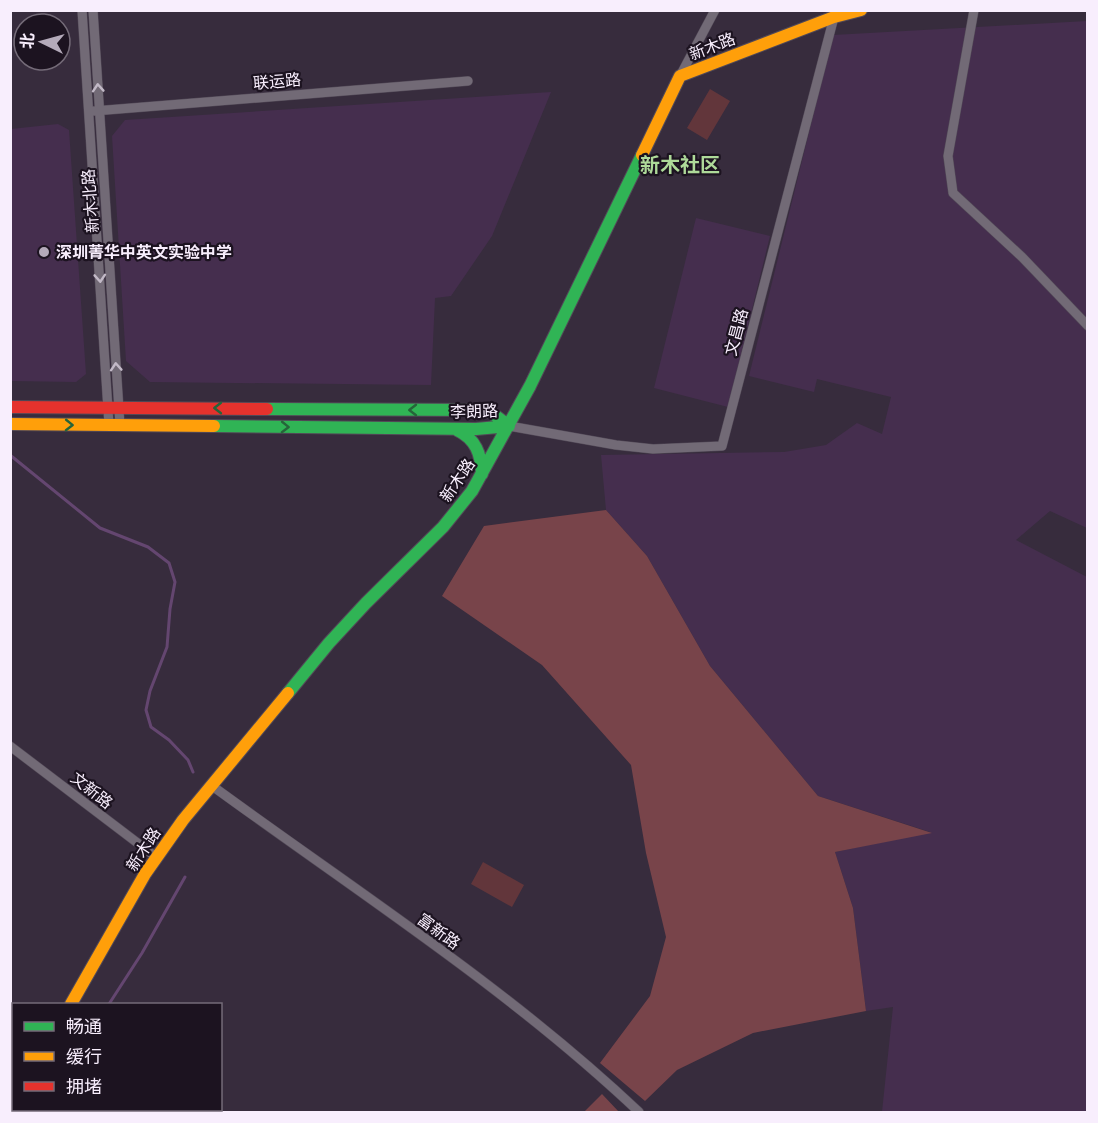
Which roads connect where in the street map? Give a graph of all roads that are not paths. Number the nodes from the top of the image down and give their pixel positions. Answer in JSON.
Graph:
{"nodes":[{"id":1,"x":82,"y":10,"type":"edge"},
{"id":2,"x":93,"y":10,"type":"edge"},
{"id":3,"x":715,"y":10,"type":"edge"},
{"id":4,"x":861,"y":10,"type":"edge"},
{"id":5,"x":974,"y":10,"type":"edge"},
{"id":6,"x":834,"y":17,"type":"junction"},
{"id":7,"x":680,"y":76,"type":"junction"},
{"id":8,"x":468,"y":81,"type":"dead end"},
{"id":9,"x":99,"y":111,"type":"junction"},
{"id":10,"x":89,"y":112,"type":"junction"},
{"id":11,"x":1088,"y":326,"type":"edge"},
{"id":12,"x":10,"y":407,"type":"edge"},
{"id":13,"x":114,"y":408,"type":"junction"},
{"id":14,"x":10,"y":424,"type":"edge"},
{"id":15,"x":115,"y":425,"type":"junction"},
{"id":16,"x":509,"y":426,"type":"junction"},
{"id":17,"x":453,"y":429,"type":"junction"},
{"id":18,"x":482,"y":475,"type":"junction"},
{"id":19,"x":10,"y":746,"type":"edge"},
{"id":20,"x":211,"y":785,"type":"junction"},
{"id":21,"x":156,"y":857,"type":"junction"},
{"id":22,"x":72,"y":1003,"type":"edge"},
{"id":23,"x":639,"y":1113,"type":"edge"}],
"edges":[{"from":1,"to":10,"type":"street","name":"新木北路"},
{"from":9,"to":2,"type":"street","name":"新木北路","one_way":true},
{"from":3,"to":7,"type":"street"},
{"from":4,"to":6,"type":"street","name":"新木路"},
{"from":5,"to":11,"type":"street"},
{"from":6,"to":7,"type":"street","name":"新木路"},
{"from":6,"to":16,"type":"street","name":"文昌路"},
{"from":7,"to":16,"type":"street","name":"新木路"},
{"from":8,"to":9,"type":"street","name":"联运路"},
{"from":9,"to":10,"type":"street","name":"联运路"},
{"from":13,"to":9,"type":"street","name":"新木北路","one_way":true},
{"from":10,"to":13,"type":"street","name":"新木北路","one_way":true},
{"from":12,"to":13,"type":"street","name":"李朗路"},
{"from":13,"to":15,"type":"street","name":"新木北路"},
{"from":16,"to":13,"type":"street","name":"李朗路","one_way":true},
{"from":14,"to":15,"type":"street","name":"李朗路","one_way":true},
{"from":15,"to":17,"type":"street","name":"李朗路","one_way":true},
{"from":16,"to":17,"type":"street","name":"李朗路"},
{"from":16,"to":18,"type":"street","name":"新木路"},
{"from":17,"to":18,"type":"street"},
{"from":18,"to":20,"type":"street","name":"新木路"},
{"from":19,"to":21,"type":"street","name":"文新路"},
{"from":20,"to":21,"type":"street","name":"新木路"},
{"from":20,"to":23,"type":"street","name":"富新路"},
{"from":21,"to":22,"type":"street","name":"新木路"}]}
